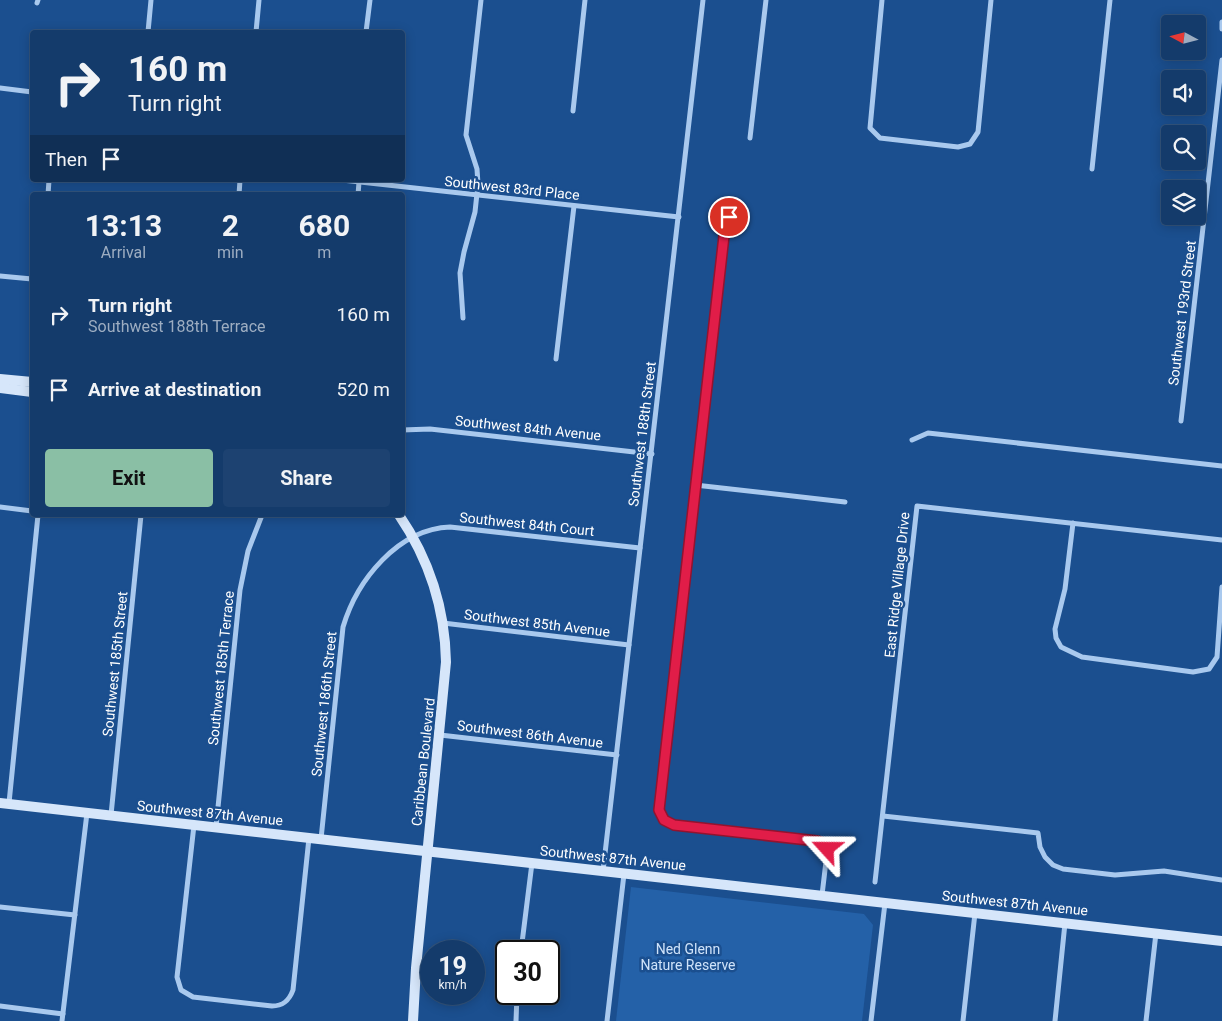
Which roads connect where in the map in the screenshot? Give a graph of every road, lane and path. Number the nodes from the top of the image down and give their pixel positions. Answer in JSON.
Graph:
{"nodes":[{"id":1,"x":151,"y":0,"type":"edge"},
{"id":2,"x":259,"y":0,"type":"edge"},
{"id":3,"x":370,"y":0,"type":"edge"},
{"id":4,"x":480,"y":0,"type":"edge"},
{"id":5,"x":585,"y":0,"type":"edge"},
{"id":6,"x":703,"y":0,"type":"edge"},
{"id":7,"x":766,"y":0,"type":"edge"},
{"id":8,"x":882,"y":0,"type":"edge"},
{"id":9,"x":992,"y":0,"type":"edge"},
{"id":10,"x":1110,"y":0,"type":"edge"},
{"id":11,"x":1222,"y":22,"type":"edge"},
{"id":12,"x":1222,"y":29,"type":"edge"},
{"id":13,"x":148,"y":30,"type":"edge"},
{"id":14,"x":256,"y":30,"type":"edge"},
{"id":15,"x":366,"y":30,"type":"edge"},
{"id":16,"x":1222,"y":60,"type":"edge"},
{"id":17,"x":0,"y":88,"type":"edge"},
{"id":18,"x":30,"y":92,"type":"edge"},
{"id":19,"x":572,"y":112,"type":"dead end"},
{"id":20,"x":750,"y":138,"type":"dead end"},
{"id":21,"x":1092,"y":169,"type":"dead end"},
{"id":22,"x":359,"y":182,"type":"joint"},
{"id":23,"x":358,"y":192,"type":"edge"},
{"id":24,"x":477,"y":195,"type":"junction"},
{"id":25,"x":574,"y":206,"type":"junction"},
{"id":26,"x":731,"y":215,"type":"dead end"},
{"id":27,"x":679,"y":217,"type":"junction"},
{"id":28,"x":0,"y":276,"type":"edge"},
{"id":29,"x":30,"y":279,"type":"edge"},
{"id":30,"x":463,"y":318,"type":"dead end"},
{"id":31,"x":556,"y":358,"type":"dead end"},
{"id":32,"x":0,"y":379,"type":"edge"},
{"id":33,"x":30,"y":382,"type":"edge"},
{"id":34,"x":0,"y":388,"type":"edge"},
{"id":35,"x":30,"y":392,"type":"edge"},
{"id":36,"x":1181,"y":421,"type":"dead end"},
{"id":37,"x":405,"y":430,"type":"edge"},
{"id":38,"x":912,"y":440,"type":"dead end"},
{"id":39,"x":652,"y":454,"type":"junction"},
{"id":40,"x":1222,"y":466,"type":"edge"},
{"id":41,"x":695,"y":485,"type":"junction"},
{"id":42,"x":845,"y":502,"type":"dead end"},
{"id":43,"x":0,"y":507,"type":"edge"},
{"id":44,"x":30,"y":511,"type":"edge"},
{"id":45,"x":38,"y":517,"type":"edge"},
{"id":46,"x":141,"y":517,"type":"edge"},
{"id":47,"x":261,"y":517,"type":"edge"},
{"id":48,"x":399,"y":517,"type":"edge"},
{"id":49,"x":1073,"y":523,"type":"junction"},
{"id":50,"x":413,"y":538,"type":"junction"},
{"id":51,"x":1222,"y":540,"type":"edge"},
{"id":52,"x":640,"y":548,"type":"junction"},
{"id":53,"x":1222,"y":587,"type":"edge"},
{"id":54,"x":443,"y":623,"type":"junction"},
{"id":55,"x":629,"y":645,"type":"junction"},
{"id":56,"x":440,"y":735,"type":"junction"},
{"id":57,"x":617,"y":756,"type":"junction"},
{"id":58,"x":4,"y":804,"type":"edge"},
{"id":59,"x":87,"y":812,"type":"junction"},
{"id":60,"x":111,"y":815,"type":"junction"},
{"id":61,"x":883,"y":816,"type":"junction"},
{"id":62,"x":194,"y":824,"type":"junction"},
{"id":63,"x":216,"y":827,"type":"junction"},
{"id":64,"x":309,"y":838,"type":"junction"},
{"id":65,"x":321,"y":839,"type":"junction"},
{"id":66,"x":428,"y":852,"type":"junction"},
{"id":67,"x":532,"y":863,"type":"junction"},
{"id":68,"x":603,"y":871,"type":"junction"},
{"id":69,"x":624,"y":874,"type":"junction"},
{"id":70,"x":1222,"y":880,"type":"edge"},
{"id":71,"x":875,"y":882,"type":"dead end"},
{"id":72,"x":822,"y":896,"type":"junction"},
{"id":73,"x":885,"y":903,"type":"junction"},
{"id":74,"x":0,"y":907,"type":"edge"},
{"id":75,"x":975,"y":913,"type":"junction"},
{"id":76,"x":75,"y":915,"type":"junction"},
{"id":77,"x":1066,"y":923,"type":"junction"},
{"id":78,"x":1156,"y":933,"type":"junction"},
{"id":79,"x":522,"y":940,"type":"edge"},
{"id":80,"x":1222,"y":941,"type":"edge"},
{"id":81,"x":517,"y":1005,"type":"edge"},
{"id":82,"x":0,"y":1006,"type":"edge"},
{"id":83,"x":63,"y":1014,"type":"junction"},
{"id":84,"x":62,"y":1021,"type":"edge"},
{"id":85,"x":413,"y":1021,"type":"edge"},
{"id":86,"x":516,"y":1021,"type":"edge"},
{"id":87,"x":607,"y":1021,"type":"edge"},
{"id":88,"x":871,"y":1021,"type":"edge"},
{"id":89,"x":963,"y":1021,"type":"edge"},
{"id":90,"x":1054,"y":1021,"type":"edge"},
{"id":91,"x":1146,"y":1021,"type":"edge"}],
"edges":[{"from":1,"to":13,"type":"street"},
{"from":2,"to":14,"type":"street"},
{"from":3,"to":15,"type":"street"},
{"from":4,"to":24,"type":"street"},
{"from":5,"to":19,"type":"street"},
{"from":6,"to":27,"type":"street","name":"Southwest 188th Street"},
{"from":7,"to":20,"type":"street"},
{"from":8,"to":9,"type":"street"},
{"from":10,"to":21,"type":"street"},
{"from":11,"to":12,"type":"street"},
{"from":16,"to":36,"type":"street","name":"Southwest 193rd Street"},
{"from":17,"to":18,"type":"street"},
{"from":22,"to":23,"type":"street"},
{"from":22,"to":24,"type":"street","name":"Southwest 83rd Place"},
{"from":24,"to":25,"type":"street","name":"Southwest 83rd Place"},
{"from":24,"to":30,"type":"street"},
{"from":25,"to":27,"type":"street","name":"Southwest 83rd Place"},
{"from":25,"to":31,"type":"street"},
{"from":26,"to":41,"type":"street"},
{"from":27,"to":39,"type":"street","name":"Southwest 188th Street"},
{"from":28,"to":29,"type":"street"},
{"from":32,"to":33,"type":"street"},
{"from":34,"to":35,"type":"street"},
{"from":37,"to":39,"type":"street","name":"Southwest 84th Avenue"},
{"from":38,"to":40,"type":"street"},
{"from":39,"to":52,"type":"street","name":"Southwest 188th Street"},
{"from":41,"to":42,"type":"street"},
{"from":41,"to":72,"type":"street"},
{"from":43,"to":44,"type":"street"},
{"from":45,"to":58,"type":"street"},
{"from":46,"to":60,"type":"street","name":"Southwest 185th Street"},
{"from":47,"to":63,"type":"street","name":"Southwest 185th Terrace"},
{"from":48,"to":50,"type":"street","name":"Caribbean Boulevard"},
{"from":49,"to":51,"type":"street","name":"East Ridge Village Drive"},
{"from":49,"to":53,"type":"street"},
{"from":49,"to":61,"type":"street","name":"East Ridge Village Drive"},
{"from":50,"to":52,"type":"street","name":"Southwest 84th Court"},
{"from":50,"to":54,"type":"street","name":"Caribbean Boulevard"},
{"from":50,"to":65,"type":"street","name":"Southwest 186th Street"},
{"from":52,"to":55,"type":"street","name":"Southwest 188th Street"},
{"from":54,"to":55,"type":"street","name":"Southwest 85th Avenue"},
{"from":54,"to":56,"type":"street","name":"Caribbean Boulevard"},
{"from":55,"to":57,"type":"street","name":"Southwest 188th Street"},
{"from":56,"to":57,"type":"street","name":"Southwest 86th Avenue"},
{"from":56,"to":66,"type":"street","name":"Caribbean Boulevard"},
{"from":57,"to":68,"type":"street","name":"Southwest 188th Street"},
{"from":58,"to":59,"type":"street","name":"Southwest 87th Avenue"},
{"from":59,"to":60,"type":"street","name":"Southwest 87th Avenue"},
{"from":59,"to":76,"type":"street"},
{"from":60,"to":62,"type":"street","name":"Southwest 87th Avenue"},
{"from":61,"to":70,"type":"street"},
{"from":61,"to":71,"type":"street","name":"East Ridge Village Drive"},
{"from":62,"to":63,"type":"street","name":"Southwest 87th Avenue"},
{"from":62,"to":64,"type":"street"},
{"from":63,"to":64,"type":"street","name":"Southwest 87th Avenue"},
{"from":64,"to":65,"type":"street","name":"Southwest 87th Avenue"},
{"from":65,"to":66,"type":"street","name":"Southwest 87th Avenue"},
{"from":66,"to":67,"type":"street","name":"Southwest 87th Avenue"},
{"from":66,"to":85,"type":"street","name":"Caribbean Boulevard"},
{"from":67,"to":68,"type":"street","name":"Southwest 87th Avenue"},
{"from":67,"to":79,"type":"street"},
{"from":68,"to":69,"type":"street","name":"Southwest 87th Avenue"},
{"from":69,"to":72,"type":"street","name":"Southwest 87th Avenue"},
{"from":69,"to":87,"type":"street"},
{"from":72,"to":73,"type":"street","name":"Southwest 87th Avenue"},
{"from":73,"to":75,"type":"street","name":"Southwest 87th Avenue"},
{"from":73,"to":88,"type":"street"},
{"from":74,"to":76,"type":"street"},
{"from":75,"to":77,"type":"street","name":"Southwest 87th Avenue"},
{"from":75,"to":89,"type":"street"},
{"from":76,"to":83,"type":"street"},
{"from":77,"to":78,"type":"street","name":"Southwest 87th Avenue"},
{"from":77,"to":90,"type":"street"},
{"from":78,"to":80,"type":"street","name":"Southwest 87th Avenue"},
{"from":78,"to":91,"type":"street"},
{"from":81,"to":86,"type":"street"},
{"from":82,"to":83,"type":"street"},
{"from":83,"to":84,"type":"street"}]}
